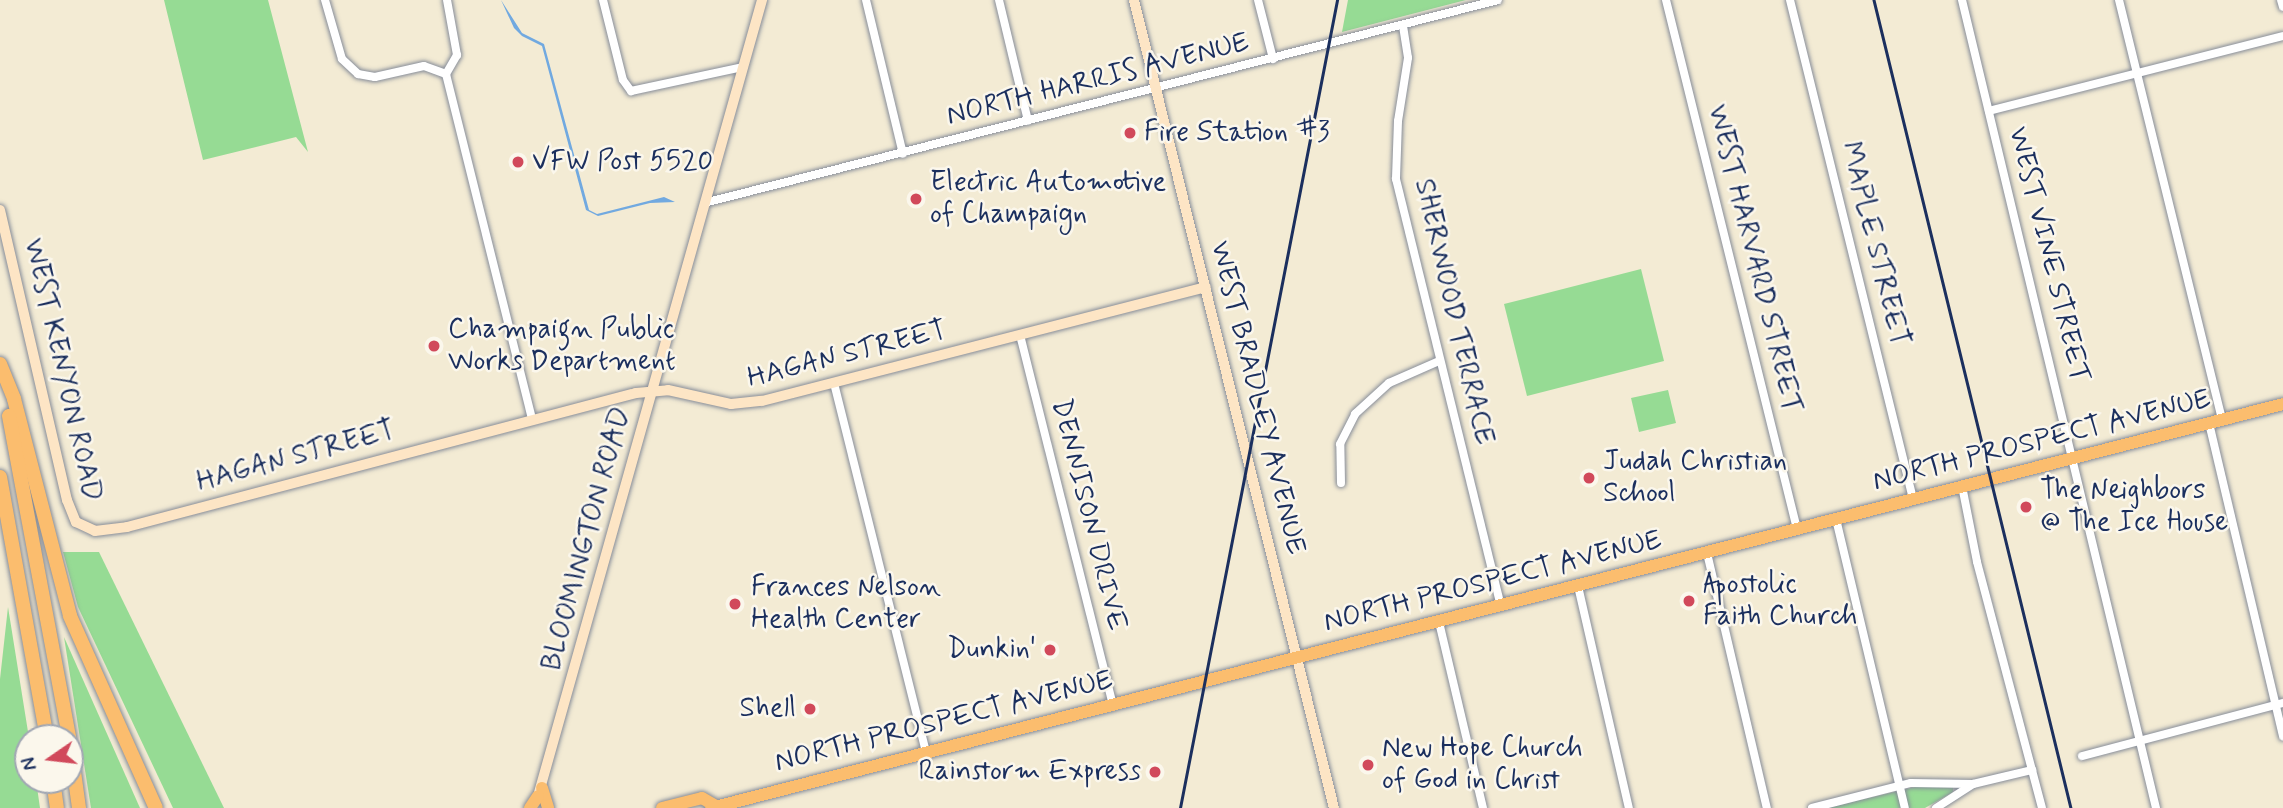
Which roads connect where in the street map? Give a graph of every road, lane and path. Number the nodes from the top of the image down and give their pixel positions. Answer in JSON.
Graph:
{"nodes":[{"id":1,"x":325,"y":0,"type":"edge"},
{"id":2,"x":447,"y":0,"type":"edge"},
{"id":3,"x":603,"y":0,"type":"edge"},
{"id":4,"x":762,"y":0,"type":"edge"},
{"id":5,"x":866,"y":0,"type":"edge"},
{"id":6,"x":999,"y":0,"type":"edge"},
{"id":7,"x":1133,"y":0,"type":"edge"},
{"id":8,"x":1258,"y":0,"type":"edge"},
{"id":9,"x":1498,"y":0,"type":"edge"},
{"id":10,"x":1666,"y":0,"type":"edge"},
{"id":11,"x":1790,"y":0,"type":"edge"},
{"id":12,"x":1962,"y":0,"type":"edge"},
{"id":13,"x":2119,"y":0,"type":"edge"},
{"id":14,"x":2281,"y":0,"type":"edge"},
{"id":15,"x":2283,"y":7,"type":"edge"},
{"id":16,"x":1404,"y":26,"type":"junction"},
{"id":17,"x":2283,"y":36,"type":"edge"},
{"id":18,"x":1273,"y":59,"type":"junction"},
{"id":19,"x":743,"y":67,"type":"junction"},
{"id":20,"x":446,"y":74,"type":"junction"},
{"id":21,"x":2137,"y":74,"type":"junction"},
{"id":22,"x":1156,"y":89,"type":"junction"},
{"id":23,"x":1989,"y":111,"type":"junction"},
{"id":24,"x":1028,"y":121,"type":"junction"},
{"id":25,"x":903,"y":154,"type":"junction"},
{"id":26,"x":708,"y":202,"type":"junction"},
{"id":27,"x":0,"y":210,"type":"edge"},
{"id":28,"x":1206,"y":287,"type":"junction"},
{"id":29,"x":1020,"y":335,"type":"junction"},
{"id":30,"x":1439,"y":361,"type":"junction"},
{"id":31,"x":0,"y":364,"type":"edge"},
{"id":32,"x":0,"y":374,"type":"edge"},
{"id":33,"x":834,"y":383,"type":"junction"},
{"id":34,"x":652,"y":390,"type":"junction"},
{"id":35,"x":2283,"y":404,"type":"edge"},
{"id":36,"x":532,"y":418,"type":"junction"},
{"id":37,"x":2222,"y":420,"type":"junction"},
{"id":38,"x":2209,"y":423,"type":"junction"},
{"id":39,"x":2074,"y":458,"type":"junction"},
{"id":40,"x":0,"y":477,"type":"edge"},
{"id":41,"x":1341,"y":483,"type":"dead end"},
{"id":42,"x":1962,"y":486,"type":"junction"},
{"id":43,"x":1913,"y":499,"type":"junction"},
{"id":44,"x":1836,"y":519,"type":"junction"},
{"id":45,"x":1797,"y":529,"type":"junction"},
{"id":46,"x":92,"y":530,"type":"joint"},
{"id":47,"x":1707,"y":553,"type":"junction"},
{"id":48,"x":1577,"y":586,"type":"junction"},
{"id":49,"x":1500,"y":606,"type":"junction"},
{"id":50,"x":1439,"y":622,"type":"junction"},
{"id":51,"x":1299,"y":658,"type":"junction"},
{"id":52,"x":2279,"y":704,"type":"edge"},
{"id":53,"x":1113,"y":705,"type":"junction"},
{"id":54,"x":44,"y":724,"type":"edge"},
{"id":55,"x":66,"y":724,"type":"edge"},
{"id":56,"x":2283,"y":736,"type":"edge"},
{"id":57,"x":2140,"y":741,"type":"junction"},
{"id":58,"x":926,"y":752,"type":"junction"},
{"id":59,"x":2082,"y":756,"type":"dead end"},
{"id":60,"x":2032,"y":770,"type":"junction"},
{"id":61,"x":1973,"y":784,"type":"junction"},
{"id":62,"x":1900,"y":785,"type":"junction"},
{"id":63,"x":748,"y":796,"type":"junction"},
{"id":64,"x":538,"y":797,"type":"edge"},
{"id":65,"x":714,"y":807,"type":"edge"},
{"id":66,"x":156,"y":808,"type":"edge"},
{"id":67,"x":530,"y":808,"type":"edge"},
{"id":68,"x":548,"y":808,"type":"edge"},
{"id":69,"x":662,"y":808,"type":"edge"},
{"id":70,"x":737,"y":808,"type":"edge"},
{"id":71,"x":1334,"y":808,"type":"edge"},
{"id":72,"x":1483,"y":808,"type":"edge"},
{"id":73,"x":1629,"y":808,"type":"edge"},
{"id":74,"x":1767,"y":808,"type":"edge"},
{"id":75,"x":1812,"y":808,"type":"edge"},
{"id":76,"x":1905,"y":808,"type":"edge"},
{"id":77,"x":1936,"y":808,"type":"edge"},
{"id":78,"x":2042,"y":808,"type":"edge"},
{"id":79,"x":2156,"y":808,"type":"edge"}],
"edges":[{"from":1,"to":20,"type":"street"},
{"from":2,"to":20,"type":"street"},
{"from":3,"to":19,"type":"street"},
{"from":4,"to":19,"type":"main road","name":"BLOOMINGTON ROAD"},
{"from":5,"to":25,"type":"street"},
{"from":6,"to":24,"type":"street"},
{"from":7,"to":22,"type":"main road","name":"WEST BRADLEY AVENUE"},
{"from":8,"to":18,"type":"street"},
{"from":9,"to":16,"type":"street","name":"NORTH HARRIS AVENUE"},
{"from":10,"to":45,"type":"street","name":"WEST HARVARD STREET"},
{"from":11,"to":43,"type":"street","name":"MAPLE STREET"},
{"from":12,"to":23,"type":"street","name":"WEST VINE STREET"},
{"from":13,"to":21,"type":"street"},
{"from":14,"to":15,"type":"street"},
{"from":16,"to":18,"type":"street","name":"NORTH HARRIS AVENUE"},
{"from":16,"to":30,"type":"street","name":"SHERWOOD TERRACE"},
{"from":17,"to":21,"type":"street"},
{"from":18,"to":22,"type":"street","name":"NORTH HARRIS AVENUE"},
{"from":19,"to":26,"type":"main road","name":"BLOOMINGTON ROAD"},
{"from":20,"to":36,"type":"street"},
{"from":21,"to":23,"type":"street"},
{"from":21,"to":37,"type":"street"},
{"from":22,"to":24,"type":"street","name":"NORTH HARRIS AVENUE"},
{"from":22,"to":28,"type":"main road","name":"WEST BRADLEY AVENUE"},
{"from":23,"to":39,"type":"street","name":"WEST VINE STREET"},
{"from":24,"to":25,"type":"street","name":"NORTH HARRIS AVENUE"},
{"from":25,"to":26,"type":"street","name":"NORTH HARRIS AVENUE"},
{"from":26,"to":34,"type":"main road","name":"BLOOMINGTON ROAD"},
{"from":27,"to":46,"type":"main road","name":"WEST KENYON ROAD"},
{"from":28,"to":29,"type":"main road","name":"HAGAN STREET"},
{"from":28,"to":51,"type":"main road","name":"WEST BRADLEY AVENUE"},
{"from":29,"to":33,"type":"main road","name":"HAGAN STREET"},
{"from":29,"to":53,"type":"street","name":"DENNISON DRIVE"},
{"from":30,"to":41,"type":"street"},
{"from":30,"to":49,"type":"street","name":"SHERWOOD TERRACE"},
{"from":31,"to":66,"type":"highway"},
{"from":32,"to":55,"type":"highway"},
{"from":33,"to":34,"type":"main road","name":"HAGAN STREET"},
{"from":33,"to":58,"type":"street"},
{"from":34,"to":36,"type":"main road","name":"HAGAN STREET"},
{"from":34,"to":64,"type":"main road","name":"BLOOMINGTON ROAD"},
{"from":35,"to":37,"type":"main road","name":"NORTH PROSPECT AVENUE"},
{"from":36,"to":46,"type":"main road","name":"HAGAN STREET"},
{"from":37,"to":38,"type":"main road","name":"NORTH PROSPECT AVENUE"},
{"from":38,"to":39,"type":"main road","name":"NORTH PROSPECT AVENUE"},
{"from":38,"to":52,"type":"street"},
{"from":39,"to":42,"type":"main road","name":"NORTH PROSPECT AVENUE"},
{"from":39,"to":57,"type":"street","name":"WEST VINE STREET"},
{"from":40,"to":54,"type":"highway"},
{"from":42,"to":43,"type":"main road","name":"NORTH PROSPECT AVENUE"},
{"from":42,"to":60,"type":"street"},
{"from":43,"to":44,"type":"main road","name":"NORTH PROSPECT AVENUE"},
{"from":44,"to":45,"type":"main road","name":"NORTH PROSPECT AVENUE"},
{"from":44,"to":62,"type":"street"},
{"from":45,"to":47,"type":"main road","name":"NORTH PROSPECT AVENUE"},
{"from":47,"to":48,"type":"main road","name":"NORTH PROSPECT AVENUE"},
{"from":47,"to":74,"type":"street"},
{"from":48,"to":49,"type":"main road","name":"NORTH PROSPECT AVENUE"},
{"from":48,"to":73,"type":"street"},
{"from":49,"to":50,"type":"main road","name":"NORTH PROSPECT AVENUE"},
{"from":50,"to":51,"type":"main road","name":"NORTH PROSPECT AVENUE"},
{"from":50,"to":72,"type":"street"},
{"from":51,"to":53,"type":"main road","name":"NORTH PROSPECT AVENUE"},
{"from":51,"to":71,"type":"main road","name":"WEST BRADLEY AVENUE"},
{"from":52,"to":56,"type":"street"},
{"from":52,"to":57,"type":"street"},
{"from":53,"to":58,"type":"main road","name":"NORTH PROSPECT AVENUE"},
{"from":57,"to":59,"type":"street"},
{"from":57,"to":79,"type":"street","name":"WEST VINE STREET"},
{"from":58,"to":63,"type":"main road","name":"NORTH PROSPECT AVENUE"},
{"from":60,"to":61,"type":"street"},
{"from":60,"to":78,"type":"street"},
{"from":61,"to":62,"type":"street"},
{"from":61,"to":77,"type":"street"},
{"from":62,"to":75,"type":"street"},
{"from":62,"to":76,"type":"street"},
{"from":63,"to":65,"type":"main road","name":"NORTH PROSPECT AVENUE"},
{"from":63,"to":70,"type":"main road"},
{"from":64,"to":67,"type":"main road"},
{"from":64,"to":68,"type":"main road"},
{"from":65,"to":69,"type":"main road","name":"NORTH PROSPECT AVENUE"}]}
